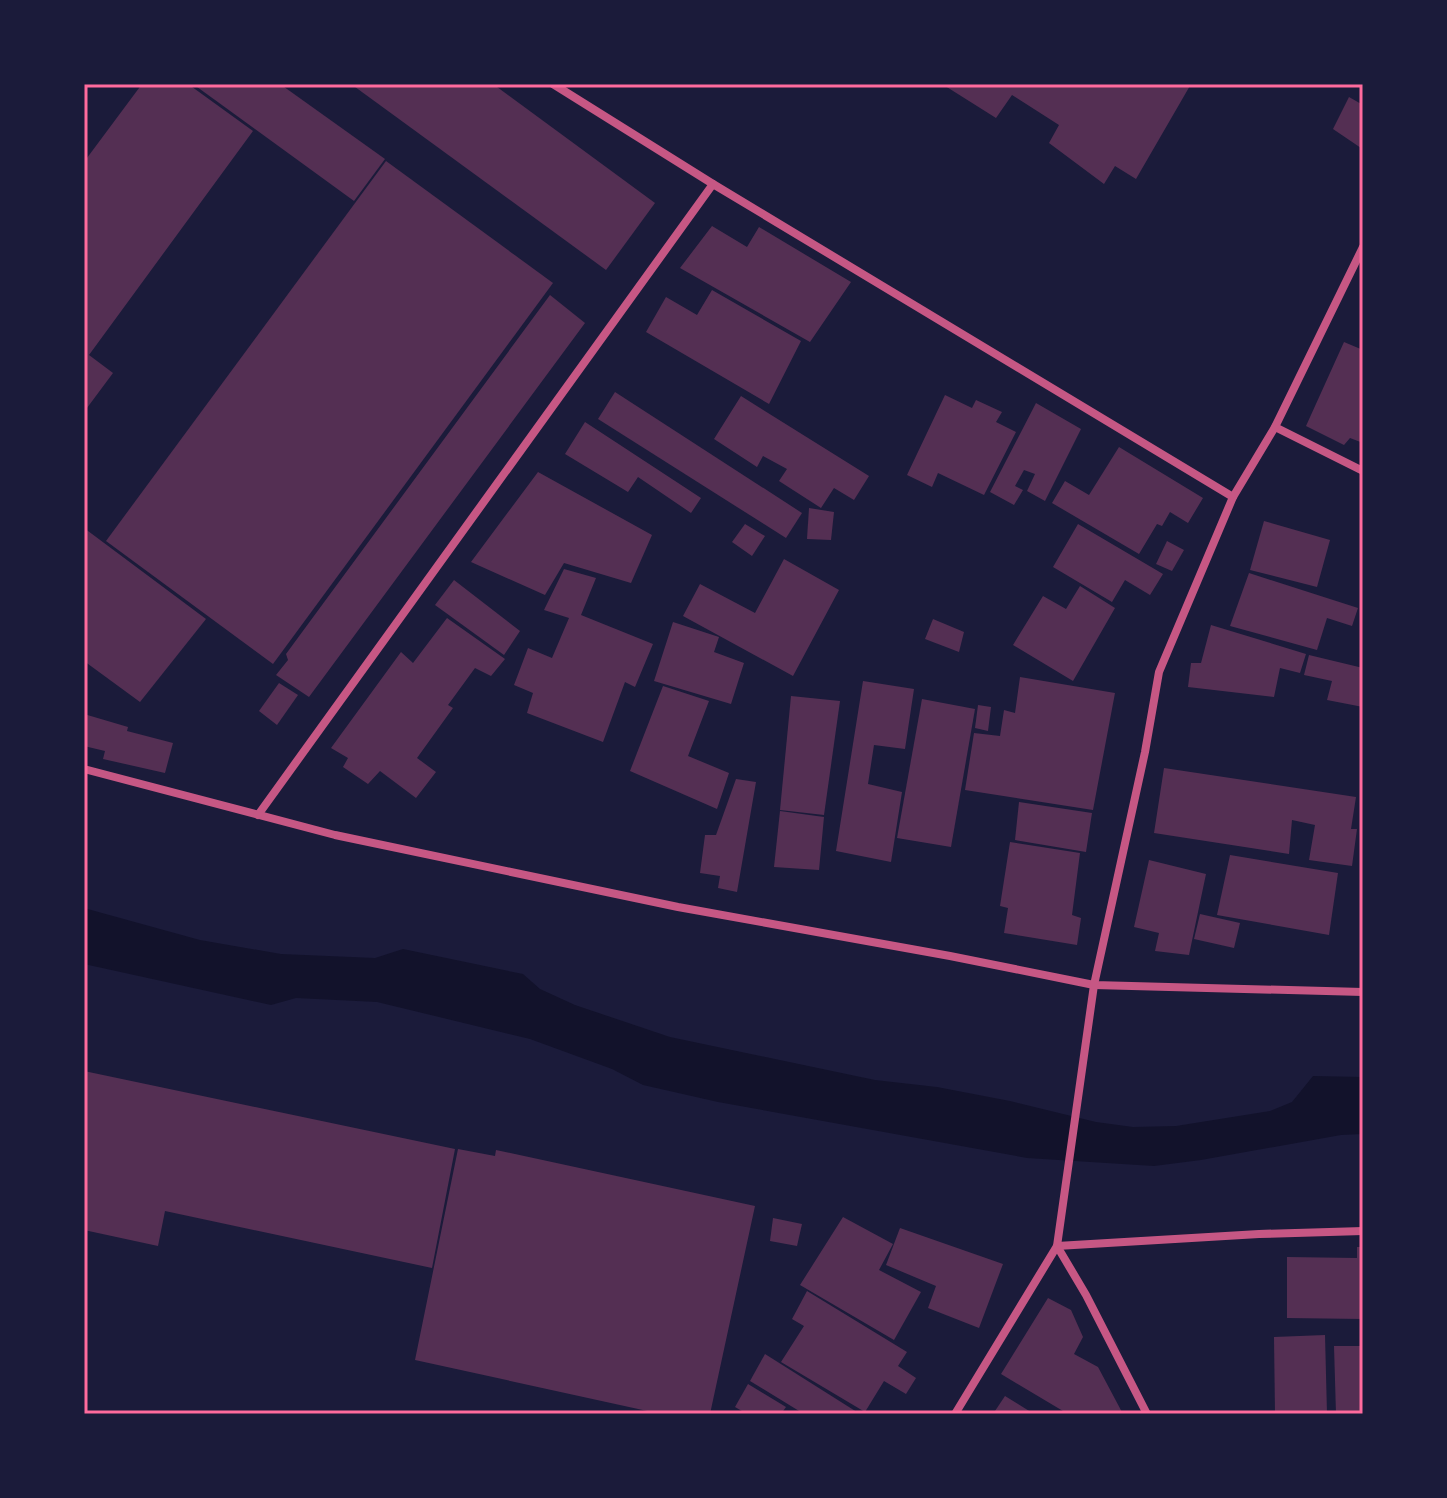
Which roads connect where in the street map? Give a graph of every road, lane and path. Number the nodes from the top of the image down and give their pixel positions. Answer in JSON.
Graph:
{"nodes":[{"id":1,"x":553,"y":84,"type":"edge"},
{"id":2,"x":713,"y":184,"type":"junction"},
{"id":3,"x":1363,"y":247,"type":"edge"},
{"id":4,"x":1275,"y":427,"type":"junction"},
{"id":5,"x":1363,"y":471,"type":"edge"},
{"id":6,"x":1233,"y":497,"type":"junction"},
{"id":7,"x":84,"y":769,"type":"edge"},
{"id":8,"x":258,"y":815,"type":"junction"},
{"id":9,"x":1094,"y":985,"type":"junction"},
{"id":10,"x":1363,"y":992,"type":"edge"},
{"id":11,"x":1363,"y":1231,"type":"edge"},
{"id":12,"x":1057,"y":1246,"type":"junction"},
{"id":13,"x":955,"y":1414,"type":"edge"},
{"id":14,"x":1147,"y":1414,"type":"edge"}],
"edges":[{"from":1,"to":2,"type":"street"},
{"from":2,"to":6,"type":"street"},
{"from":2,"to":8,"type":"street"},
{"from":3,"to":4,"type":"street"},
{"from":4,"to":5,"type":"street"},
{"from":4,"to":6,"type":"street"},
{"from":6,"to":9,"type":"street"},
{"from":7,"to":8,"type":"street"},
{"from":8,"to":9,"type":"street"},
{"from":9,"to":10,"type":"street"},
{"from":9,"to":12,"type":"street"},
{"from":11,"to":12,"type":"street"},
{"from":12,"to":13,"type":"street"},
{"from":12,"to":14,"type":"street"}]}
